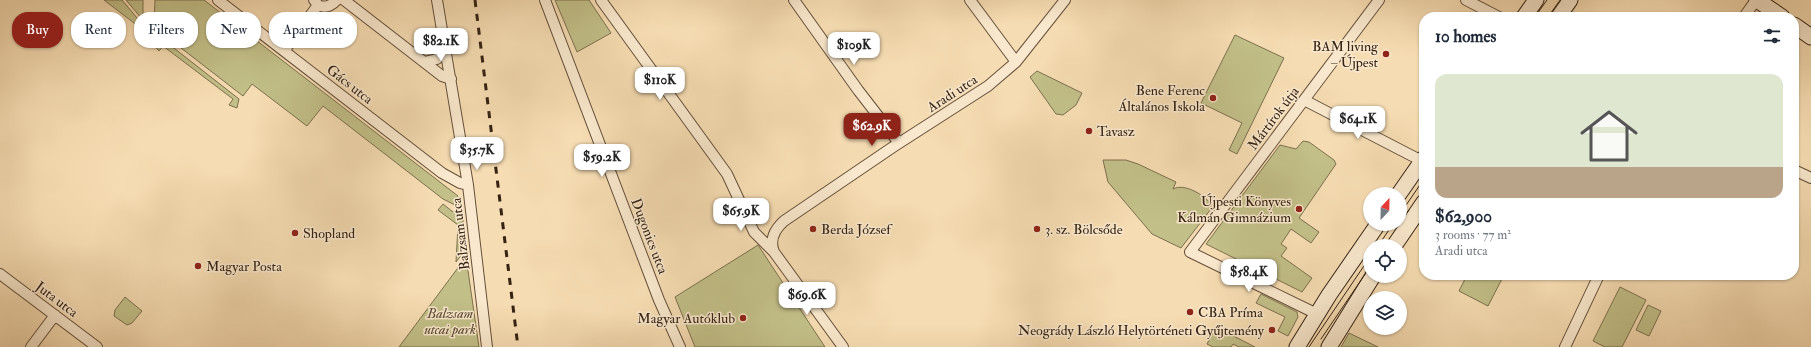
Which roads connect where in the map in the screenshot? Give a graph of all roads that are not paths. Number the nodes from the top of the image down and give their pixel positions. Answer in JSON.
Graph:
{"nodes":[{"id":1,"x":218,"y":0,"type":"edge"},
{"id":2,"x":337,"y":0,"type":"edge"},
{"id":3,"x":344,"y":0,"type":"edge"},
{"id":4,"x":437,"y":0,"type":"edge"},
{"id":5,"x":545,"y":0,"type":"edge"},
{"id":6,"x":601,"y":0,"type":"edge"},
{"id":7,"x":794,"y":0,"type":"edge"},
{"id":8,"x":970,"y":0,"type":"edge"},
{"id":9,"x":1065,"y":0,"type":"edge"},
{"id":10,"x":1379,"y":0,"type":"edge"},
{"id":11,"x":1466,"y":0,"type":"edge"},
{"id":12,"x":1536,"y":0,"type":"edge"},
{"id":13,"x":1570,"y":0,"type":"edge"},
{"id":14,"x":1757,"y":0,"type":"edge"},
{"id":15,"x":316,"y":3,"type":"edge"},
{"id":16,"x":1489,"y":12,"type":"edge"},
{"id":17,"x":1528,"y":12,"type":"edge"},
{"id":18,"x":1562,"y":12,"type":"edge"},
{"id":19,"x":1748,"y":12,"type":"edge"},
{"id":20,"x":1775,"y":12,"type":"edge"},
{"id":21,"x":1799,"y":29,"type":"edge"},
{"id":22,"x":1811,"y":37,"type":"edge"},
{"id":23,"x":446,"y":48,"type":"junction"},
{"id":24,"x":284,"y":51,"type":"junction"},
{"id":25,"x":424,"y":62,"type":"junction"},
{"id":26,"x":1016,"y":62,"type":"junction"},
{"id":27,"x":451,"y":79,"type":"junction"},
{"id":28,"x":1304,"y":100,"type":"junction"},
{"id":29,"x":899,"y":143,"type":"junction"},
{"id":30,"x":1419,"y":157,"type":"edge"},
{"id":31,"x":1419,"y":165,"type":"edge"},
{"id":32,"x":1799,"y":172,"type":"edge"},
{"id":33,"x":1811,"y":178,"type":"edge"},
{"id":34,"x":468,"y":185,"type":"junction"},
{"id":35,"x":1404,"y":187,"type":"edge"},
{"id":36,"x":1419,"y":209,"type":"edge"},
{"id":37,"x":1373,"y":231,"type":"edge"},
{"id":38,"x":1399,"y":239,"type":"edge"},
{"id":39,"x":774,"y":252,"type":"junction"},
{"id":40,"x":0,"y":274,"type":"edge"},
{"id":41,"x":1597,"y":280,"type":"edge"},
{"id":42,"x":1369,"y":283,"type":"edge"},
{"id":43,"x":1317,"y":314,"type":"junction"},
{"id":44,"x":55,"y":315,"type":"junction"},
{"id":45,"x":31,"y":347,"type":"edge"},
{"id":46,"x":97,"y":347,"type":"edge"},
{"id":47,"x":487,"y":347,"type":"edge"},
{"id":48,"x":680,"y":347,"type":"edge"},
{"id":49,"x":843,"y":347,"type":"edge"},
{"id":50,"x":1297,"y":347,"type":"edge"},
{"id":51,"x":1329,"y":347,"type":"edge"},
{"id":52,"x":1565,"y":347,"type":"edge"}],
"edges":[{"from":1,"to":24,"type":"street","name":"Gács utca"},
{"from":2,"to":15,"type":"street"},
{"from":3,"to":25,"type":"street"},
{"from":4,"to":23,"type":"street","name":"Balzsam utca"},
{"from":5,"to":48,"type":"street","name":"Dugonics utca"},
{"from":6,"to":39,"type":"street"},
{"from":7,"to":29,"type":"street"},
{"from":8,"to":26,"type":"street"},
{"from":9,"to":26,"type":"street","name":"Aradi utca"},
{"from":10,"to":28,"type":"street","name":"Mártírok útja"},
{"from":11,"to":16,"type":"street"},
{"from":12,"to":17,"type":"main road"},
{"from":13,"to":18,"type":"main road"},
{"from":14,"to":19,"type":"street"},
{"from":14,"to":20,"type":"main road"},
{"from":15,"to":24,"type":"street"},
{"from":21,"to":22,"type":"main road"},
{"from":23,"to":25,"type":"street"},
{"from":23,"to":27,"type":"street","name":"Balzsam utca"},
{"from":24,"to":34,"type":"street","name":"Gács utca"},
{"from":25,"to":27,"type":"street"},
{"from":26,"to":29,"type":"street","name":"Aradi utca"},
{"from":27,"to":34,"type":"street","name":"Balzsam utca"},
{"from":28,"to":30,"type":"street"},
{"from":28,"to":43,"type":"street","name":"Mártírok útja"},
{"from":29,"to":39,"type":"street","name":"Aradi utca"},
{"from":31,"to":35,"type":"main road"},
{"from":32,"to":33,"type":"street"},
{"from":34,"to":47,"type":"street","name":"Balzsam utca"},
{"from":36,"to":38,"type":"main road"},
{"from":37,"to":43,"type":"main road"},
{"from":39,"to":49,"type":"street"},
{"from":40,"to":44,"type":"street","name":"Juta utca"},
{"from":41,"to":52,"type":"street"},
{"from":42,"to":51,"type":"main road"},
{"from":43,"to":50,"type":"main road"},
{"from":44,"to":45,"type":"street"},
{"from":44,"to":46,"type":"street","name":"Juta utca"}]}
